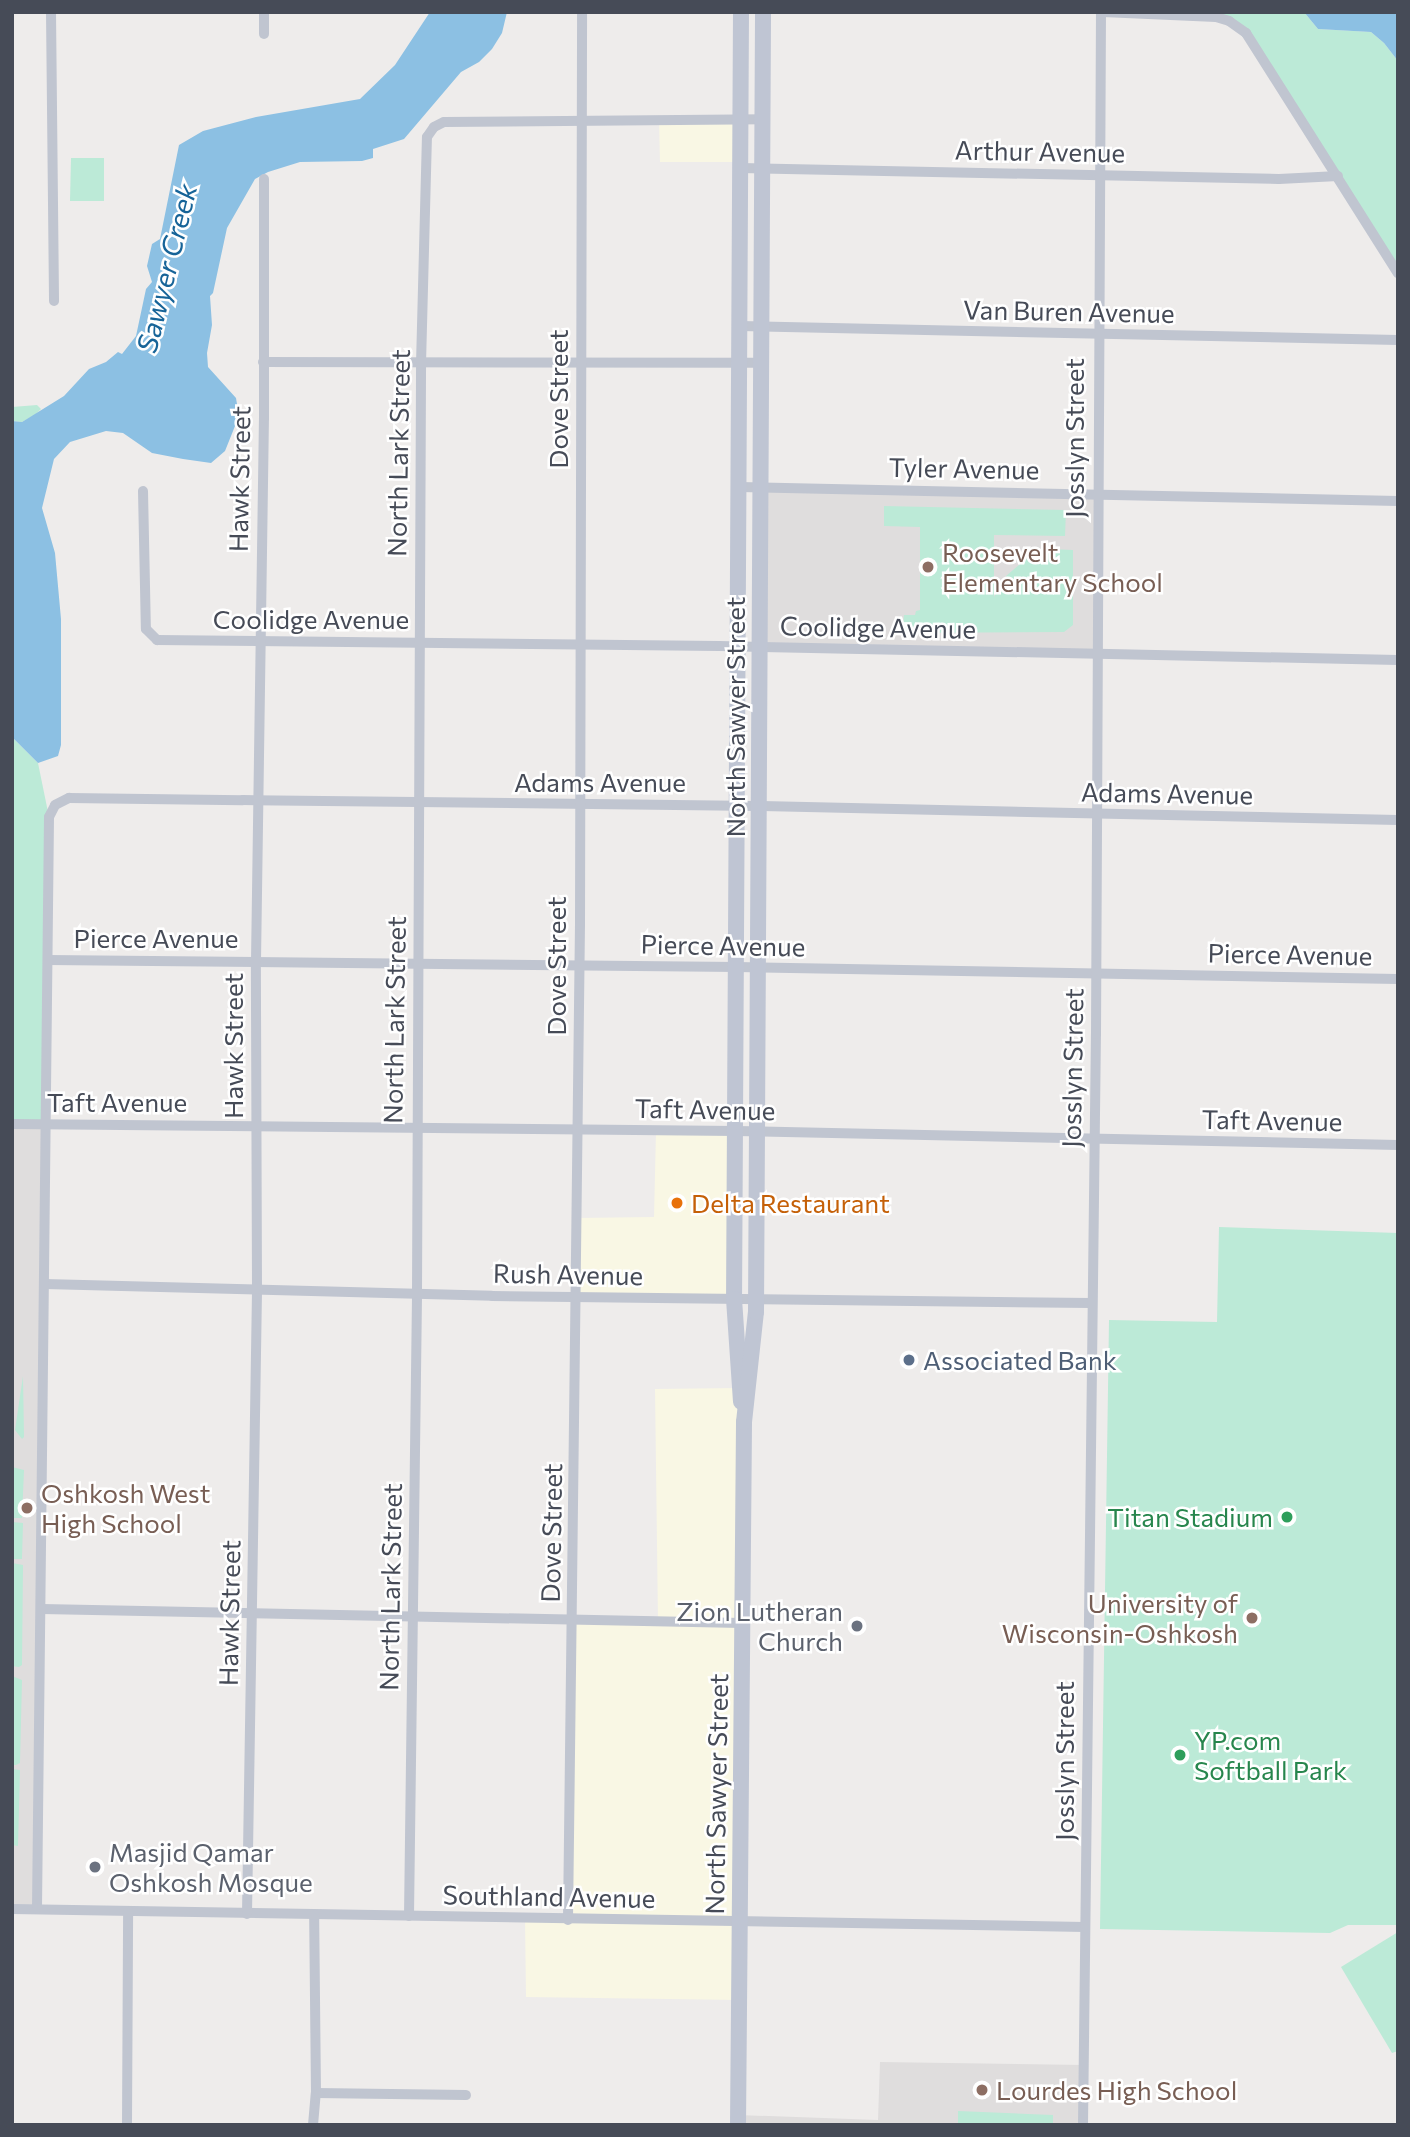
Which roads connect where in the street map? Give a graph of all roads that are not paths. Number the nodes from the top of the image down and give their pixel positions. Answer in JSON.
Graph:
{"nodes":[{"id":1,"x":51,"y":12,"type":"edge"},
{"id":2,"x":264,"y":12,"type":"edge"},
{"id":3,"x":582,"y":12,"type":"edge"},
{"id":4,"x":741,"y":12,"type":"edge"},
{"id":5,"x":763,"y":12,"type":"edge"},
{"id":6,"x":1102,"y":12,"type":"edge"},
{"id":7,"x":264,"y":34,"type":"dead end"},
{"id":8,"x":581,"y":118,"type":"junction"},
{"id":9,"x":741,"y":119,"type":"junction"},
{"id":10,"x":762,"y":119,"type":"junction"},
{"id":11,"x":741,"y":168,"type":"junction"},
{"id":12,"x":763,"y":168,"type":"junction"},
{"id":13,"x":1101,"y":174,"type":"junction"},
{"id":14,"x":1338,"y":176,"type":"junction"},
{"id":15,"x":264,"y":179,"type":"dead end"},
{"id":16,"x":1398,"y":273,"type":"edge"},
{"id":17,"x":54,"y":301,"type":"dead end"},
{"id":18,"x":740,"y":326,"type":"junction"},
{"id":19,"x":761,"y":327,"type":"junction"},
{"id":20,"x":1098,"y":334,"type":"junction"},
{"id":21,"x":1398,"y":340,"type":"edge"},
{"id":22,"x":263,"y":362,"type":"junction"},
{"id":23,"x":580,"y":363,"type":"junction"},
{"id":24,"x":740,"y":363,"type":"junction"},
{"id":25,"x":762,"y":363,"type":"junction"},
{"id":26,"x":421,"y":364,"type":"junction"},
{"id":27,"x":739,"y":487,"type":"junction"},
{"id":28,"x":760,"y":487,"type":"junction"},
{"id":29,"x":143,"y":491,"type":"dead end"},
{"id":30,"x":1097,"y":494,"type":"junction"},
{"id":31,"x":1398,"y":501,"type":"edge"},
{"id":32,"x":259,"y":641,"type":"junction"},
{"id":33,"x":421,"y":642,"type":"junction"},
{"id":34,"x":581,"y":645,"type":"junction"},
{"id":35,"x":738,"y":647,"type":"junction"},
{"id":36,"x":760,"y":647,"type":"junction"},
{"id":37,"x":1096,"y":654,"type":"junction"},
{"id":38,"x":1398,"y":660,"type":"edge"},
{"id":39,"x":258,"y":800,"type":"junction"},
{"id":40,"x":418,"y":803,"type":"junction"},
{"id":41,"x":578,"y":805,"type":"junction"},
{"id":42,"x":737,"y":806,"type":"junction"},
{"id":43,"x":758,"y":806,"type":"junction"},
{"id":44,"x":1096,"y":814,"type":"junction"},
{"id":45,"x":1398,"y":820,"type":"edge"},
{"id":46,"x":48,"y":960,"type":"junction"},
{"id":47,"x":256,"y":961,"type":"junction"},
{"id":48,"x":418,"y":964,"type":"junction"},
{"id":49,"x":579,"y":965,"type":"junction"},
{"id":50,"x":737,"y":967,"type":"junction"},
{"id":51,"x":759,"y":967,"type":"junction"},
{"id":52,"x":1096,"y":974,"type":"junction"},
{"id":53,"x":1398,"y":979,"type":"edge"},
{"id":54,"x":12,"y":1124,"type":"edge"},
{"id":55,"x":45,"y":1124,"type":"junction"},
{"id":56,"x":256,"y":1126,"type":"junction"},
{"id":57,"x":416,"y":1128,"type":"junction"},
{"id":58,"x":577,"y":1130,"type":"junction"},
{"id":59,"x":736,"y":1131,"type":"junction"},
{"id":60,"x":757,"y":1132,"type":"junction"},
{"id":61,"x":1094,"y":1139,"type":"junction"},
{"id":62,"x":1398,"y":1145,"type":"edge"},
{"id":63,"x":45,"y":1284,"type":"junction"},
{"id":64,"x":257,"y":1289,"type":"junction"},
{"id":65,"x":417,"y":1293,"type":"junction"},
{"id":66,"x":576,"y":1297,"type":"junction"},
{"id":67,"x":734,"y":1299,"type":"junction"},
{"id":68,"x":756,"y":1299,"type":"junction"},
{"id":69,"x":1091,"y":1303,"type":"junction"},
{"id":70,"x":744,"y":1422,"type":"junction"},
{"id":71,"x":42,"y":1608,"type":"junction"},
{"id":72,"x":251,"y":1612,"type":"junction"},
{"id":73,"x":413,"y":1616,"type":"junction"},
{"id":74,"x":572,"y":1619,"type":"junction"},
{"id":75,"x":742,"y":1623,"type":"junction"},
{"id":76,"x":12,"y":1909,"type":"edge"},
{"id":77,"x":37,"y":1909,"type":"junction"},
{"id":78,"x":128,"y":1911,"type":"junction"},
{"id":79,"x":247,"y":1914,"type":"junction"},
{"id":80,"x":314,"y":1915,"type":"junction"},
{"id":81,"x":409,"y":1916,"type":"junction"},
{"id":82,"x":568,"y":1920,"type":"junction"},
{"id":83,"x":740,"y":1922,"type":"junction"},
{"id":84,"x":1085,"y":1927,"type":"junction"},
{"id":85,"x":316,"y":2093,"type":"junction"},
{"id":86,"x":466,"y":2095,"type":"dead end"},
{"id":87,"x":127,"y":2125,"type":"edge"},
{"id":88,"x":313,"y":2125,"type":"edge"},
{"id":89,"x":738,"y":2125,"type":"edge"},
{"id":90,"x":1083,"y":2125,"type":"edge"}],
"edges":[{"from":1,"to":17,"type":"street"},
{"from":2,"to":7,"type":"street"},
{"from":3,"to":8,"type":"street","name":"Dove Street"},
{"from":4,"to":9,"type":"street","name":"North Sawyer Street"},
{"from":5,"to":10,"type":"street","name":"North Sawyer Street"},
{"from":6,"to":13,"type":"street","name":"Josslyn Street"},
{"from":6,"to":14,"type":"street"},
{"from":8,"to":9,"type":"street"},
{"from":8,"to":23,"type":"street","name":"Dove Street"},
{"from":8,"to":26,"type":"street","name":"North Lark Street"},
{"from":9,"to":10,"type":"street"},
{"from":9,"to":11,"type":"street","name":"North Sawyer Street"},
{"from":10,"to":12,"type":"street","name":"North Sawyer Street"},
{"from":11,"to":12,"type":"street","name":"Arthur Avenue"},
{"from":11,"to":18,"type":"street","name":"North Sawyer Street"},
{"from":12,"to":13,"type":"street","name":"Arthur Avenue"},
{"from":12,"to":19,"type":"street","name":"North Sawyer Street"},
{"from":13,"to":14,"type":"street","name":"Arthur Avenue"},
{"from":13,"to":20,"type":"street","name":"Josslyn Street"},
{"from":14,"to":16,"type":"street"},
{"from":15,"to":22,"type":"street","name":"Hawk Street"},
{"from":18,"to":19,"type":"street","name":"Van Buren Avenue"},
{"from":18,"to":24,"type":"street","name":"North Sawyer Street"},
{"from":19,"to":20,"type":"street","name":"Van Buren Avenue"},
{"from":19,"to":25,"type":"street","name":"North Sawyer Street"},
{"from":20,"to":21,"type":"street","name":"Van Buren Avenue"},
{"from":20,"to":30,"type":"street","name":"Josslyn Street"},
{"from":22,"to":26,"type":"street"},
{"from":22,"to":32,"type":"street","name":"Hawk Street"},
{"from":23,"to":24,"type":"street"},
{"from":23,"to":26,"type":"street"},
{"from":23,"to":34,"type":"street","name":"Dove Street"},
{"from":24,"to":25,"type":"street"},
{"from":24,"to":27,"type":"street","name":"North Sawyer Street"},
{"from":25,"to":28,"type":"street","name":"North Sawyer Street"},
{"from":26,"to":33,"type":"street","name":"North Lark Street"},
{"from":27,"to":28,"type":"street","name":"Tyler Avenue"},
{"from":27,"to":35,"type":"street","name":"North Sawyer Street"},
{"from":28,"to":30,"type":"street","name":"Tyler Avenue"},
{"from":28,"to":36,"type":"street","name":"North Sawyer Street"},
{"from":29,"to":32,"type":"street","name":"Coolidge Avenue"},
{"from":30,"to":31,"type":"street","name":"Tyler Avenue"},
{"from":30,"to":37,"type":"street","name":"Josslyn Street"},
{"from":32,"to":33,"type":"street","name":"Coolidge Avenue"},
{"from":32,"to":39,"type":"street","name":"Hawk Street"},
{"from":33,"to":34,"type":"street","name":"Coolidge Avenue"},
{"from":33,"to":40,"type":"street","name":"North Lark Street"},
{"from":34,"to":35,"type":"street","name":"Coolidge Avenue"},
{"from":34,"to":41,"type":"street","name":"Dove Street"},
{"from":35,"to":36,"type":"street","name":"Coolidge Avenue"},
{"from":35,"to":42,"type":"street","name":"North Sawyer Street"},
{"from":36,"to":37,"type":"street","name":"Coolidge Avenue"},
{"from":36,"to":43,"type":"street","name":"North Sawyer Street"},
{"from":37,"to":38,"type":"street","name":"Coolidge Avenue"},
{"from":37,"to":44,"type":"street","name":"Josslyn Street"},
{"from":39,"to":40,"type":"street","name":"Adams Avenue"},
{"from":39,"to":46,"type":"street","name":"Adams Avenue"},
{"from":39,"to":47,"type":"street","name":"Hawk Street"},
{"from":40,"to":41,"type":"street","name":"Adams Avenue"},
{"from":40,"to":48,"type":"street","name":"North Lark Street"},
{"from":41,"to":42,"type":"street","name":"Adams Avenue"},
{"from":41,"to":49,"type":"street","name":"Dove Street"},
{"from":42,"to":43,"type":"street","name":"Adams Avenue"},
{"from":42,"to":50,"type":"street","name":"North Sawyer Street"},
{"from":43,"to":44,"type":"street","name":"Adams Avenue"},
{"from":43,"to":51,"type":"street","name":"North Sawyer Street"},
{"from":44,"to":45,"type":"street","name":"Adams Avenue"},
{"from":44,"to":52,"type":"street","name":"Josslyn Street"},
{"from":46,"to":47,"type":"street","name":"Pierce Avenue"},
{"from":46,"to":55,"type":"street"},
{"from":47,"to":48,"type":"street","name":"Pierce Avenue"},
{"from":47,"to":56,"type":"street","name":"Hawk Street"},
{"from":48,"to":49,"type":"street","name":"Pierce Avenue"},
{"from":48,"to":57,"type":"street","name":"North Lark Street"},
{"from":49,"to":50,"type":"street","name":"Pierce Avenue"},
{"from":49,"to":58,"type":"street","name":"Dove Street"},
{"from":50,"to":51,"type":"street","name":"Pierce Avenue"},
{"from":50,"to":59,"type":"street","name":"North Sawyer Street"},
{"from":51,"to":52,"type":"street","name":"Pierce Avenue"},
{"from":51,"to":60,"type":"street","name":"North Sawyer Street"},
{"from":52,"to":53,"type":"street","name":"Pierce Avenue"},
{"from":52,"to":61,"type":"street","name":"Josslyn Street"},
{"from":54,"to":55,"type":"street","name":"Taft Avenue"},
{"from":55,"to":56,"type":"street","name":"Taft Avenue"},
{"from":55,"to":63,"type":"street"},
{"from":56,"to":57,"type":"street","name":"Taft Avenue"},
{"from":56,"to":64,"type":"street","name":"Hawk Street"},
{"from":57,"to":58,"type":"street","name":"Taft Avenue"},
{"from":57,"to":65,"type":"street","name":"North Lark Street"},
{"from":58,"to":59,"type":"street","name":"Taft Avenue"},
{"from":58,"to":66,"type":"street","name":"Dove Street"},
{"from":59,"to":60,"type":"street","name":"Taft Avenue"},
{"from":59,"to":67,"type":"street","name":"North Sawyer Street"},
{"from":60,"to":61,"type":"street","name":"Taft Avenue"},
{"from":60,"to":68,"type":"street","name":"North Sawyer Street"},
{"from":61,"to":62,"type":"street","name":"Taft Avenue"},
{"from":61,"to":69,"type":"street","name":"Josslyn Street"},
{"from":63,"to":64,"type":"street","name":"Rush Avenue"},
{"from":63,"to":71,"type":"street"},
{"from":64,"to":65,"type":"street","name":"Rush Avenue"},
{"from":64,"to":72,"type":"street","name":"Hawk Street"},
{"from":65,"to":66,"type":"street","name":"Rush Avenue"},
{"from":65,"to":73,"type":"street","name":"North Lark Street"},
{"from":66,"to":67,"type":"street","name":"Rush Avenue"},
{"from":66,"to":74,"type":"street","name":"Dove Street"},
{"from":67,"to":68,"type":"street","name":"Rush Avenue"},
{"from":67,"to":70,"type":"street","name":"North Sawyer Street"},
{"from":68,"to":69,"type":"street","name":"Rush Avenue"},
{"from":68,"to":70,"type":"street","name":"North Sawyer Street"},
{"from":69,"to":84,"type":"street","name":"Josslyn Street"},
{"from":70,"to":75,"type":"street","name":"North Sawyer Street"},
{"from":71,"to":72,"type":"street"},
{"from":71,"to":77,"type":"street"},
{"from":72,"to":73,"type":"street"},
{"from":72,"to":79,"type":"street","name":"Hawk Street"},
{"from":73,"to":74,"type":"street"},
{"from":73,"to":81,"type":"street","name":"North Lark Street"},
{"from":74,"to":75,"type":"street"},
{"from":74,"to":82,"type":"street","name":"Dove Street"},
{"from":75,"to":83,"type":"street","name":"North Sawyer Street"},
{"from":76,"to":77,"type":"street","name":"Southland Avenue"},
{"from":77,"to":78,"type":"street","name":"Southland Avenue"},
{"from":78,"to":79,"type":"street","name":"Southland Avenue"},
{"from":78,"to":87,"type":"street"},
{"from":79,"to":80,"type":"street","name":"Southland Avenue"},
{"from":80,"to":81,"type":"street","name":"Southland Avenue"},
{"from":80,"to":85,"type":"street"},
{"from":81,"to":82,"type":"street","name":"Southland Avenue"},
{"from":82,"to":83,"type":"street","name":"Southland Avenue"},
{"from":83,"to":84,"type":"street","name":"Southland Avenue"},
{"from":83,"to":89,"type":"street","name":"North Sawyer Street"},
{"from":84,"to":90,"type":"street","name":"Josslyn Street"},
{"from":85,"to":86,"type":"street"},
{"from":85,"to":88,"type":"street"}]}
